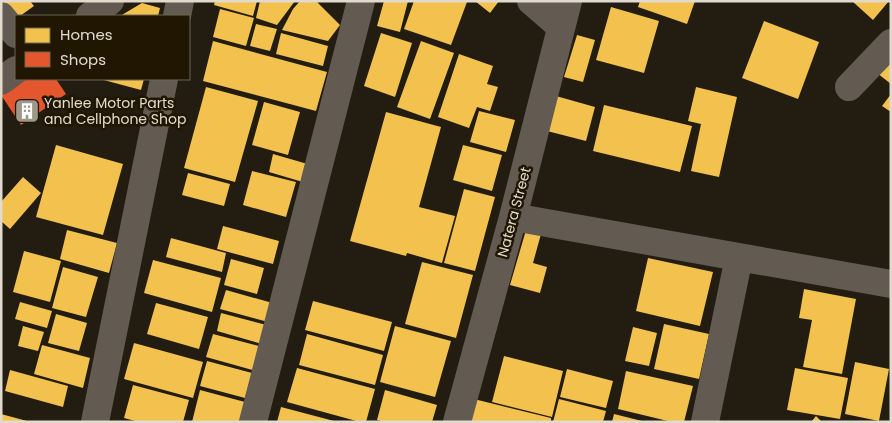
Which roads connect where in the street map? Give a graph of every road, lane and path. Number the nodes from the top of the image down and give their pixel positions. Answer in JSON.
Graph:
{"nodes":[{"id":1,"x":110,"y":1,"type":"edge"},
{"id":2,"x":180,"y":1,"type":"edge"},
{"id":3,"x":361,"y":1,"type":"edge"},
{"id":4,"x":531,"y":1,"type":"edge"},
{"id":5,"x":568,"y":1,"type":"edge"},
{"id":6,"x":91,"y":15,"type":"edge"},
{"id":7,"x":177,"y":15,"type":"edge"},
{"id":8,"x":1,"y":16,"type":"edge"},
{"id":9,"x":561,"y":27,"type":"junction"},
{"id":10,"x":15,"y":33,"type":"edge"},
{"id":11,"x":891,"y":43,"type":"edge"},
{"id":12,"x":15,"y":71,"type":"edge"},
{"id":13,"x":164,"y":80,"type":"edge"},
{"id":14,"x":1,"y":81,"type":"edge"},
{"id":15,"x":848,"y":87,"type":"dead end"},
{"id":16,"x":514,"y":217,"type":"junction"},
{"id":17,"x":739,"y":257,"type":"junction"},
{"id":18,"x":891,"y":284,"type":"edge"},
{"id":19,"x":94,"y":422,"type":"edge"},
{"id":20,"x":253,"y":422,"type":"edge"},
{"id":21,"x":457,"y":422,"type":"edge"},
{"id":22,"x":705,"y":422,"type":"edge"}],
"edges":[{"from":1,"to":6,"type":"main road"},
{"from":2,"to":7,"type":"street"},
{"from":3,"to":20,"type":"street"},
{"from":4,"to":9,"type":"street"},
{"from":5,"to":9,"type":"street","name":"Natera Street"},
{"from":8,"to":10,"type":"street"},
{"from":9,"to":16,"type":"street","name":"Natera Street"},
{"from":11,"to":15,"type":"street"},
{"from":12,"to":14,"type":"main road"},
{"from":13,"to":19,"type":"street"},
{"from":16,"to":17,"type":"street"},
{"from":16,"to":21,"type":"street","name":"Natera Street"},
{"from":17,"to":18,"type":"street"},
{"from":17,"to":22,"type":"street"}]}
